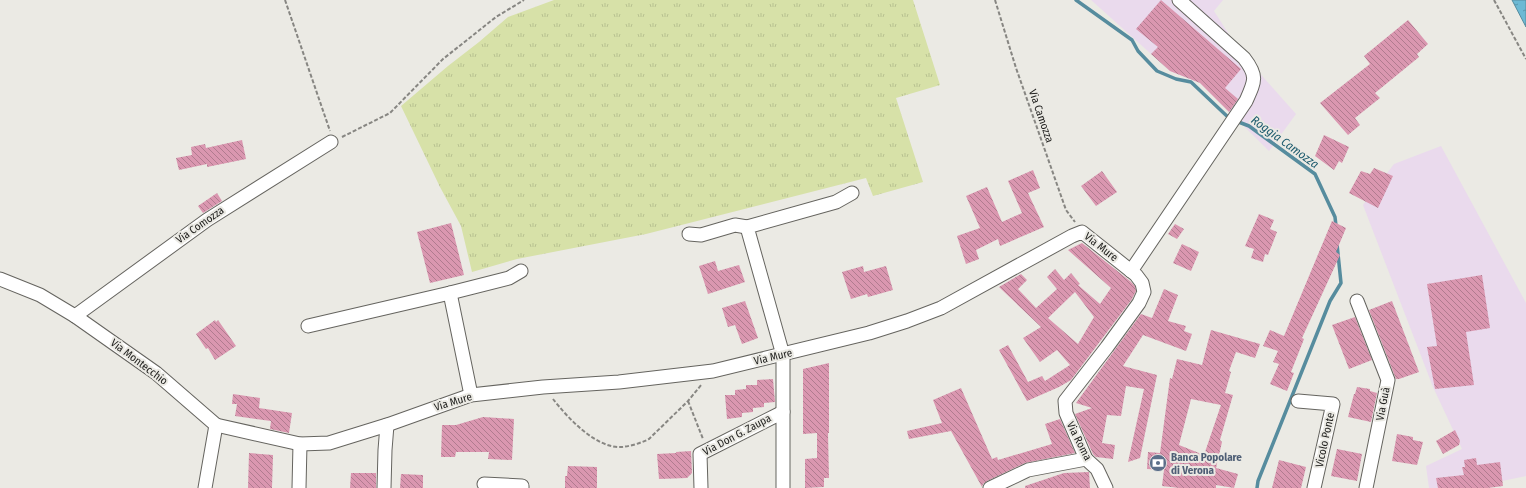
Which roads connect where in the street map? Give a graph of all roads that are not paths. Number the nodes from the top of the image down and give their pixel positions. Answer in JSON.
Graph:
{"nodes":[{"id":1,"x":1179,"y":0,"type":"edge"},
{"id":2,"x":331,"y":142,"type":"road end"},
{"id":3,"x":852,"y":193,"type":"dead end"},
{"id":4,"x":747,"y":227,"type":"junction"},
{"id":5,"x":689,"y":234,"type":"dead end"},
{"id":6,"x":521,"y":271,"type":"dead end"},
{"id":7,"x":1131,"y":271,"type":"junction"},
{"id":8,"x":0,"y":279,"type":"edge"},
{"id":9,"x":450,"y":293,"type":"junction"},
{"id":10,"x":1357,"y":301,"type":"dead end"},
{"id":11,"x":75,"y":316,"type":"junction"},
{"id":12,"x":308,"y":326,"type":"dead end"},
{"id":13,"x":783,"y":355,"type":"junction"},
{"id":14,"x":471,"y":395,"type":"junction"},
{"id":15,"x":1298,"y":401,"type":"dead end"},
{"id":16,"x":783,"y":412,"type":"junction"},
{"id":17,"x":1066,"y":413,"type":"joint"},
{"id":18,"x":216,"y":425,"type":"junction"},
{"id":19,"x":387,"y":425,"type":"junction"},
{"id":20,"x":300,"y":444,"type":"junction"},
{"id":21,"x":1086,"y":459,"type":"junction"},
{"id":22,"x":484,"y":484,"type":"dead end"},
{"id":23,"x":205,"y":488,"type":"edge"},
{"id":24,"x":299,"y":488,"type":"edge"},
{"id":25,"x":384,"y":488,"type":"edge"},
{"id":26,"x":522,"y":488,"type":"edge"},
{"id":27,"x":701,"y":488,"type":"edge"},
{"id":28,"x":783,"y":488,"type":"edge"},
{"id":29,"x":990,"y":488,"type":"edge"},
{"id":30,"x":1106,"y":488,"type":"edge"},
{"id":31,"x":1314,"y":488,"type":"edge"},
{"id":32,"x":1366,"y":488,"type":"edge"}],
"edges":[{"from":1,"to":7,"type":"street"},
{"from":2,"to":11,"type":"street","name":"Via Comozza"},
{"from":3,"to":4,"type":"street"},
{"from":4,"to":5,"type":"street"},
{"from":4,"to":13,"type":"street","name":"Via Don G. Zaupa"},
{"from":6,"to":9,"type":"street"},
{"from":7,"to":13,"type":"street","name":"Via Mure"},
{"from":7,"to":17,"type":"street","name":"Via Mure"},
{"from":8,"to":11,"type":"street","name":"Via Montecchio"},
{"from":9,"to":12,"type":"street"},
{"from":9,"to":14,"type":"street"},
{"from":10,"to":32,"type":"street","name":"Via Guà"},
{"from":11,"to":18,"type":"street","name":"Via Montecchio"},
{"from":13,"to":14,"type":"street","name":"Via Mure"},
{"from":13,"to":16,"type":"street","name":"Via Don G. Zaupa"},
{"from":14,"to":19,"type":"street","name":"Via Mure"},
{"from":15,"to":31,"type":"street","name":"Vicolo Ponte"},
{"from":16,"to":27,"type":"street","name":"Via Don G. Zaupa"},
{"from":16,"to":28,"type":"street","name":"Via Don G. Zaupa"},
{"from":17,"to":21,"type":"street","name":"Via Roma"},
{"from":18,"to":20,"type":"street","name":"Via Mure"},
{"from":18,"to":23,"type":"street"},
{"from":19,"to":20,"type":"street","name":"Via Mure"},
{"from":19,"to":25,"type":"street"},
{"from":20,"to":24,"type":"street"},
{"from":21,"to":29,"type":"street"},
{"from":21,"to":30,"type":"street","name":"Via Roma"},
{"from":22,"to":26,"type":"street"}]}
